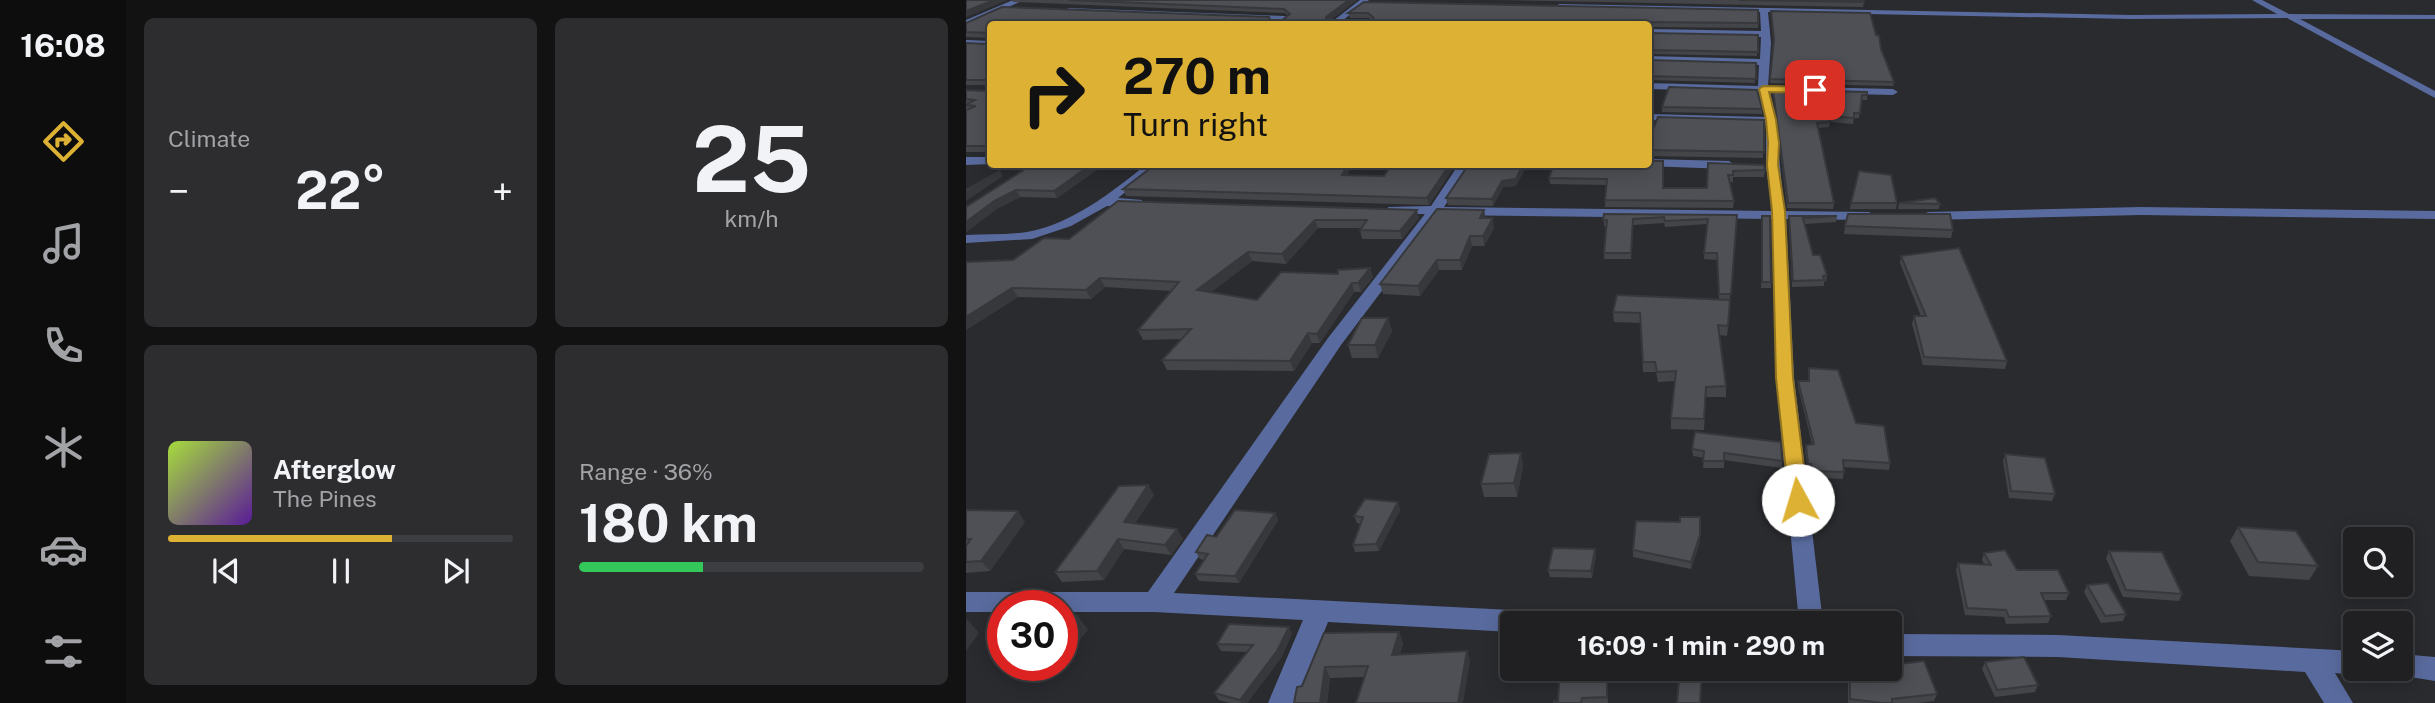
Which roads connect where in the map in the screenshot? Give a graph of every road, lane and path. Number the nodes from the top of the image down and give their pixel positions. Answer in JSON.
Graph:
{"nodes":[{"id":1,"x":1020,"y":0,"type":"edge"},
{"id":2,"x":2256,"y":0,"type":"edge"},
{"id":3,"x":1363,"y":1,"type":"edge"},
{"id":4,"x":1375,"y":3,"type":"edge"},
{"id":5,"x":1562,"y":4,"type":"edge"},
{"id":6,"x":1547,"y":7,"type":"edge"},
{"id":7,"x":1002,"y":8,"type":"junction"},
{"id":8,"x":1030,"y":8,"type":"edge"},
{"id":9,"x":1057,"y":9,"type":"edge"},
{"id":10,"x":1763,"y":9,"type":"junction"},
{"id":11,"x":1554,"y":16,"type":"edge"},
{"id":12,"x":2287,"y":16,"type":"junction"},
{"id":13,"x":2435,"y":17,"type":"edge"},
{"id":14,"x":1280,"y":21,"type":"edge"},
{"id":15,"x":1337,"y":21,"type":"edge"},
{"id":16,"x":966,"y":23,"type":"edge"},
{"id":17,"x":1652,"y":32,"type":"edge"},
{"id":18,"x":1764,"y":34,"type":"junction"},
{"id":19,"x":966,"y":43,"type":"edge"},
{"id":20,"x":987,"y":44,"type":"edge"},
{"id":21,"x":1652,"y":59,"type":"edge"},
{"id":22,"x":1763,"y":62,"type":"junction"},
{"id":23,"x":1652,"y":86,"type":"edge"},
{"id":24,"x":1763,"y":89,"type":"junction"},
{"id":25,"x":1893,"y":92,"type":"dead end"},
{"id":26,"x":2435,"y":95,"type":"edge"},
{"id":27,"x":1652,"y":117,"type":"edge"},
{"id":28,"x":1771,"y":120,"type":"junction"},
{"id":29,"x":966,"y":161,"type":"edge"},
{"id":30,"x":987,"y":161,"type":"edge"},
{"id":31,"x":1652,"y":163,"type":"edge"},
{"id":32,"x":1760,"y":165,"type":"junction"},
{"id":33,"x":1150,"y":168,"type":"edge"},
{"id":34,"x":1463,"y":168,"type":"edge"},
{"id":35,"x":1106,"y":202,"type":"junction"},
{"id":36,"x":1147,"y":204,"type":"edge"},
{"id":37,"x":1373,"y":209,"type":"edge"},
{"id":38,"x":1434,"y":212,"type":"junction"},
{"id":39,"x":1779,"y":215,"type":"junction"},
{"id":40,"x":2435,"y":215,"type":"edge"},
{"id":41,"x":1885,"y":216,"type":"edge"},
{"id":42,"x":1911,"y":216,"type":"edge"},
{"id":43,"x":966,"y":239,"type":"edge"},
{"id":44,"x":966,"y":601,"type":"edge"},
{"id":45,"x":1154,"y":602,"type":"junction"},
{"id":46,"x":1320,"y":610,"type":"junction"},
{"id":47,"x":1810,"y":611,"type":"edge"},
{"id":48,"x":1500,"y":620,"type":"edge"},
{"id":49,"x":1902,"y":645,"type":"edge"},
{"id":50,"x":2312,"y":660,"type":"junction"},
{"id":51,"x":2343,"y":662,"type":"edge"},
{"id":52,"x":2413,"y":667,"type":"edge"},
{"id":53,"x":2435,"y":669,"type":"edge"},
{"id":54,"x":1282,"y":703,"type":"edge"},
{"id":55,"x":2339,"y":703,"type":"edge"}],
"edges":[{"from":1,"to":7,"type":"street"},
{"from":2,"to":12,"type":"street"},
{"from":3,"to":4,"type":"street"},
{"from":3,"to":15,"type":"street"},
{"from":5,"to":6,"type":"street"},
{"from":5,"to":10,"type":"street"},
{"from":5,"to":11,"type":"street"},
{"from":7,"to":8,"type":"street"},
{"from":7,"to":16,"type":"street"},
{"from":9,"to":14,"type":"street"},
{"from":10,"to":12,"type":"street"},
{"from":10,"to":18,"type":"street"},
{"from":12,"to":13,"type":"street"},
{"from":12,"to":26,"type":"street"},
{"from":17,"to":18,"type":"street"},
{"from":18,"to":22,"type":"street"},
{"from":19,"to":20,"type":"street"},
{"from":21,"to":22,"type":"street"},
{"from":22,"to":24,"type":"street"},
{"from":23,"to":24,"type":"street"},
{"from":24,"to":25,"type":"street"},
{"from":24,"to":28,"type":"street"},
{"from":27,"to":28,"type":"street"},
{"from":28,"to":32,"type":"street"},
{"from":29,"to":30,"type":"street"},
{"from":31,"to":32,"type":"street"},
{"from":32,"to":39,"type":"street"},
{"from":33,"to":35,"type":"street"},
{"from":34,"to":38,"type":"street"},
{"from":35,"to":36,"type":"street"},
{"from":35,"to":43,"type":"street"},
{"from":37,"to":38,"type":"street"},
{"from":38,"to":39,"type":"street"},
{"from":38,"to":45,"type":"street"},
{"from":39,"to":41,"type":"street"},
{"from":39,"to":47,"type":"street"},
{"from":40,"to":42,"type":"street"},
{"from":44,"to":45,"type":"street"},
{"from":45,"to":46,"type":"street"},
{"from":46,"to":48,"type":"street"},
{"from":46,"to":54,"type":"street"},
{"from":49,"to":50,"type":"street"},
{"from":50,"to":51,"type":"street"},
{"from":50,"to":55,"type":"street"},
{"from":52,"to":53,"type":"street"}]}
